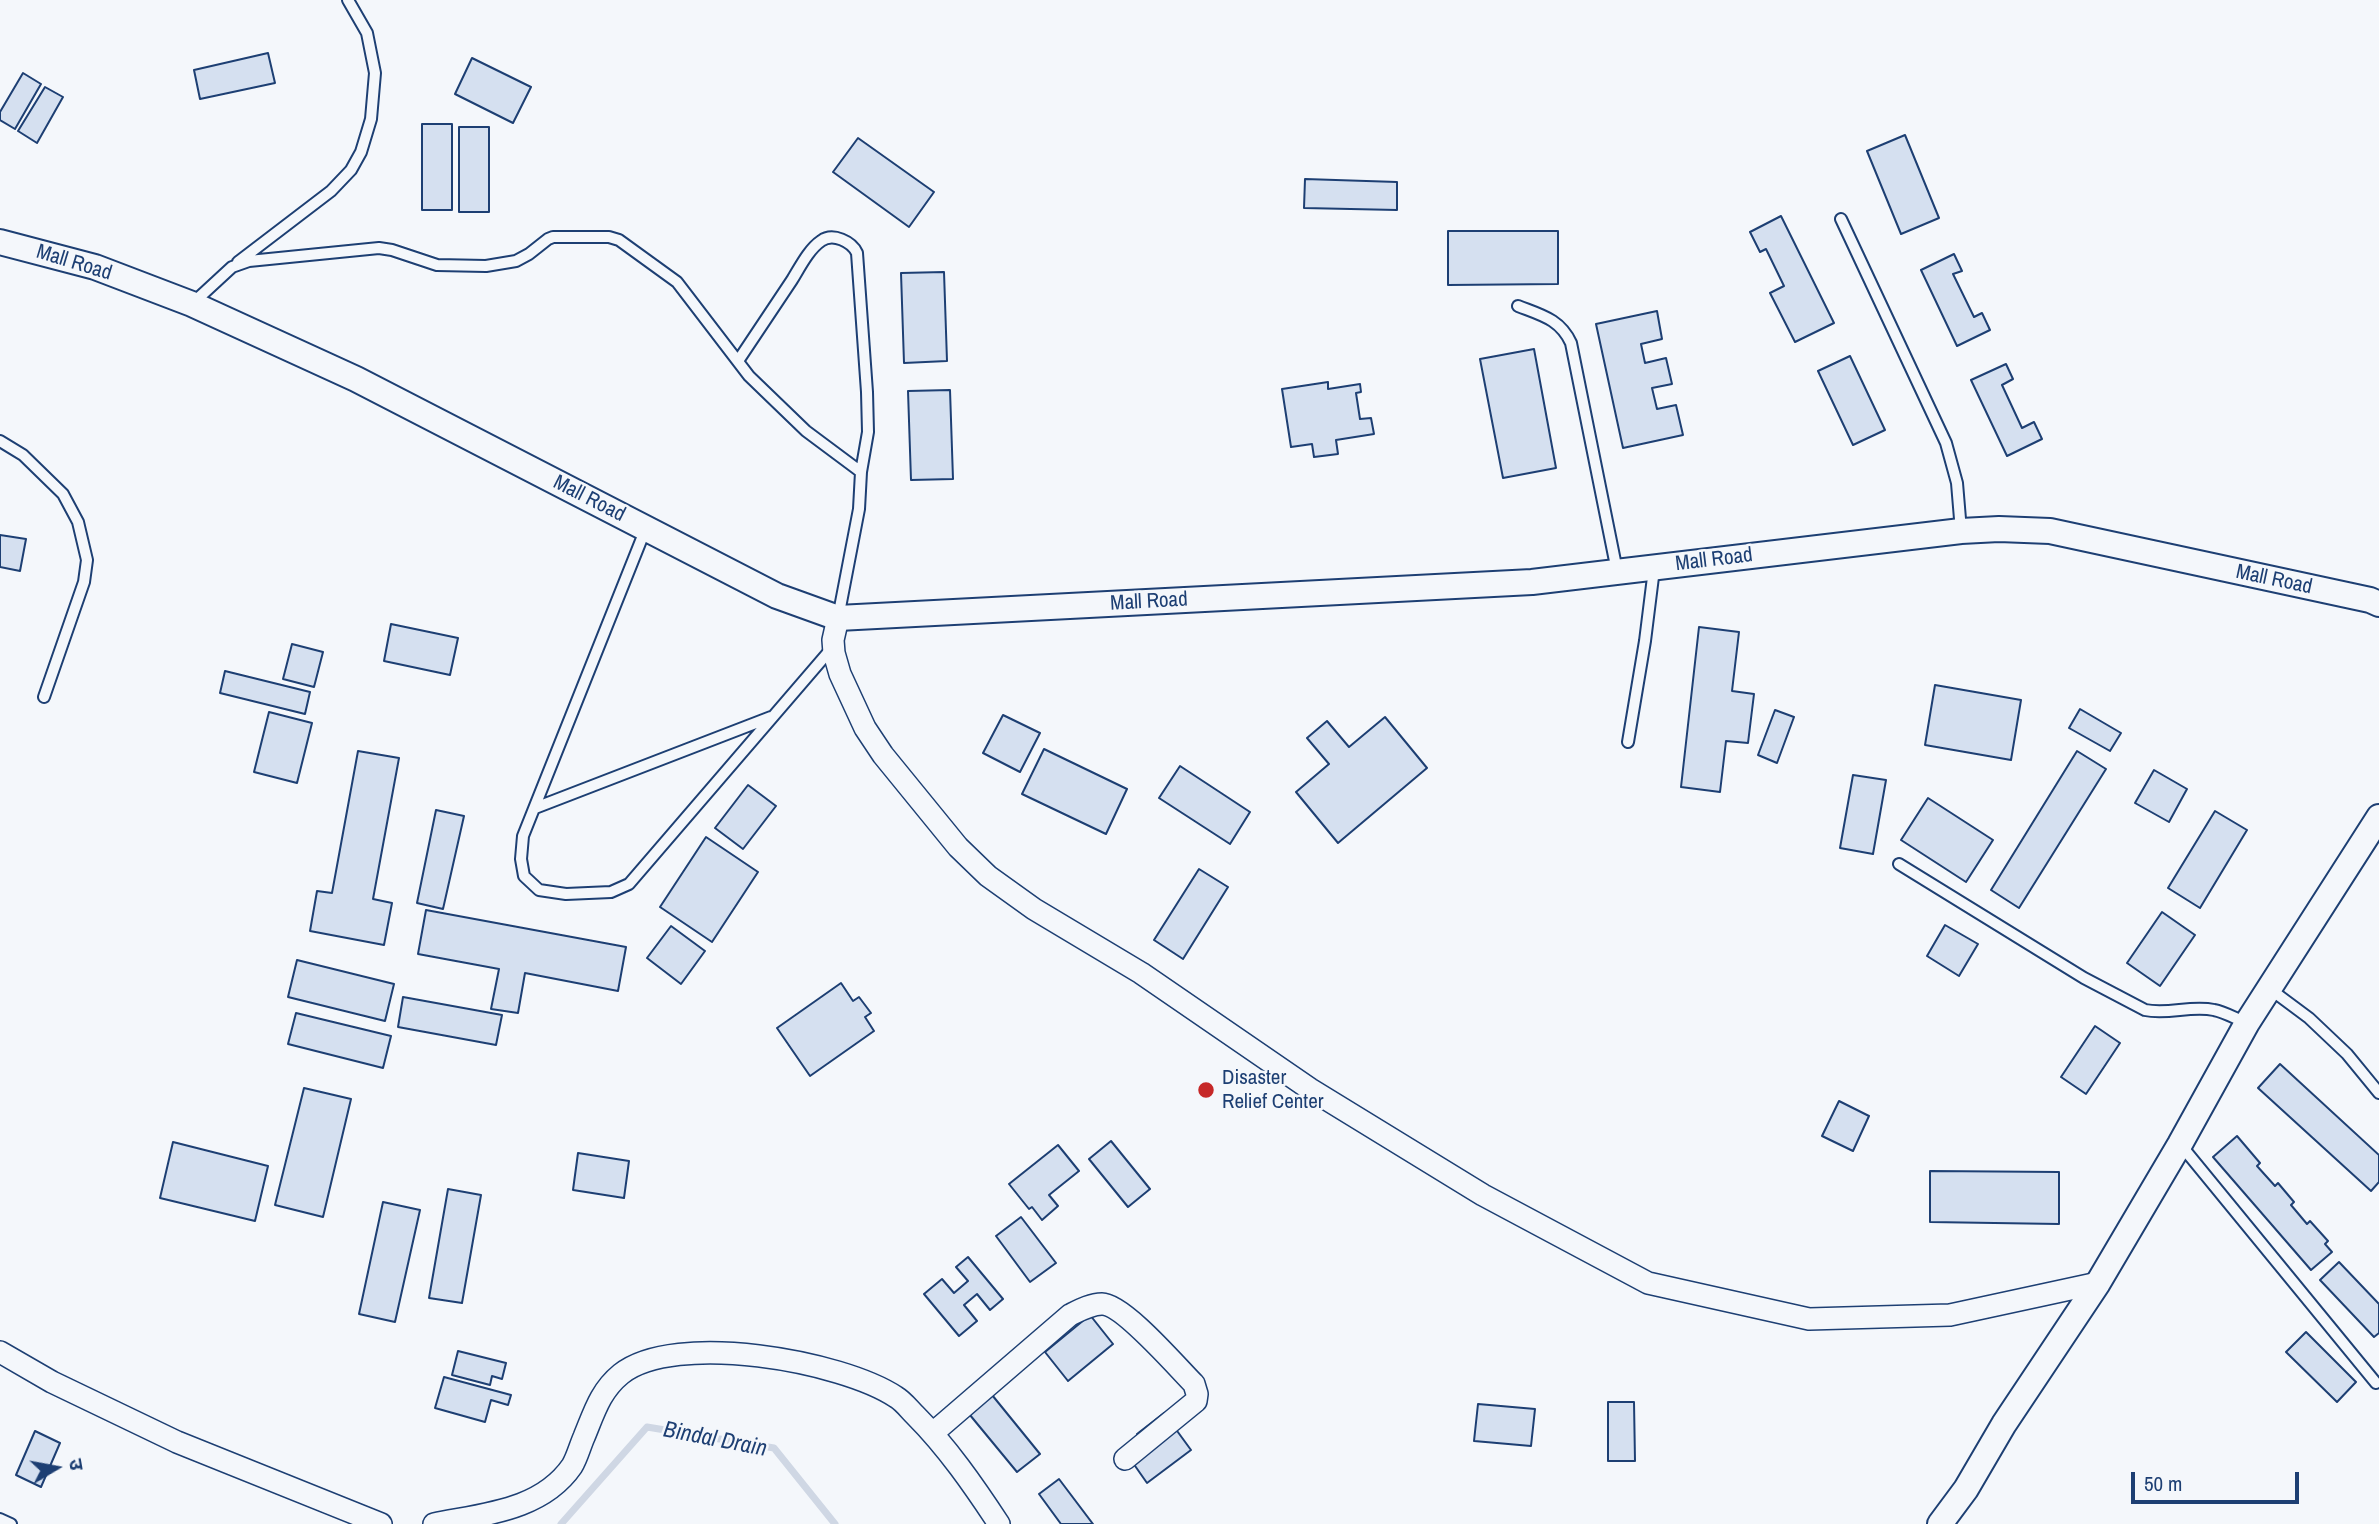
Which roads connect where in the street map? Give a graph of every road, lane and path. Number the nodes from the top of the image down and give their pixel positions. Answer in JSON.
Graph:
{"nodes":[{"id":1,"x":348,"y":0,"type":"edge"},
{"id":2,"x":1841,"y":219,"type":"dead end"},
{"id":3,"x":0,"y":242,"type":"edge"},
{"id":4,"x":232,"y":267,"type":"junction"},
{"id":5,"x":192,"y":304,"type":"junction"},
{"id":6,"x":1518,"y":306,"type":"dead end"},
{"id":7,"x":738,"y":361,"type":"junction"},
{"id":8,"x":0,"y":441,"type":"edge"},
{"id":9,"x":861,"y":472,"type":"junction"},
{"id":10,"x":646,"y":528,"type":"junction"},
{"id":11,"x":1961,"y":531,"type":"junction"},
{"id":12,"x":1655,"y":567,"type":"junction"},
{"id":13,"x":1617,"y":571,"type":"junction"},
{"id":14,"x":2376,"y":601,"type":"edge"},
{"id":15,"x":838,"y":618,"type":"junction"},
{"id":16,"x":834,"y":646,"type":"junction"},
{"id":17,"x":44,"y":697,"type":"dead end"},
{"id":18,"x":773,"y":716,"type":"junction"},
{"id":19,"x":1628,"y":742,"type":"dead end"},
{"id":20,"x":535,"y":808,"type":"junction"},
{"id":21,"x":2379,"y":817,"type":"edge"},
{"id":22,"x":1899,"y":864,"type":"dead end"},
{"id":23,"x":2270,"y":989,"type":"junction"},
{"id":24,"x":2246,"y":1023,"type":"junction"},
{"id":25,"x":2379,"y":1093,"type":"edge"},
{"id":26,"x":2180,"y":1144,"type":"junction"},
{"id":27,"x":2098,"y":1283,"type":"junction"},
{"id":28,"x":0,"y":1352,"type":"edge"},
{"id":29,"x":2376,"y":1383,"type":"dead end"},
{"id":30,"x":933,"y":1433,"type":"junction"},
{"id":31,"x":1125,"y":1458,"type":"dead end"},
{"id":32,"x":347,"y":1518,"type":"edge"},
{"id":33,"x":0,"y":1519,"type":"edge"},
{"id":34,"x":11,"y":1524,"type":"edge"},
{"id":35,"x":382,"y":1524,"type":"edge"},
{"id":36,"x":434,"y":1524,"type":"edge"},
{"id":37,"x":999,"y":1524,"type":"edge"},
{"id":38,"x":1940,"y":1524,"type":"edge"}],
"edges":[{"from":1,"to":4,"type":"lane"},
{"from":2,"to":11,"type":"lane"},
{"from":3,"to":5,"type":"street","name":"Mall Road"},
{"from":4,"to":5,"type":"lane"},
{"from":4,"to":7,"type":"lane"},
{"from":5,"to":10,"type":"street","name":"Mall Road"},
{"from":6,"to":13,"type":"lane"},
{"from":7,"to":9,"type":"lane"},
{"from":7,"to":9,"type":"lane"},
{"from":8,"to":17,"type":"lane"},
{"from":9,"to":15,"type":"lane"},
{"from":10,"to":15,"type":"street","name":"Mall Road"},
{"from":10,"to":20,"type":"lane"},
{"from":11,"to":12,"type":"street","name":"Mall Road"},
{"from":11,"to":14,"type":"street","name":"Mall Road"},
{"from":12,"to":13,"type":"street","name":"Mall Road"},
{"from":12,"to":19,"type":"lane"},
{"from":13,"to":15,"type":"street","name":"Mall Road"},
{"from":15,"to":16,"type":"street"},
{"from":16,"to":18,"type":"lane"},
{"from":16,"to":27,"type":"street"},
{"from":18,"to":20,"type":"lane"},
{"from":18,"to":20,"type":"lane"},
{"from":21,"to":23,"type":"street"},
{"from":22,"to":24,"type":"lane"},
{"from":23,"to":24,"type":"street"},
{"from":23,"to":25,"type":"lane"},
{"from":24,"to":26,"type":"street"},
{"from":26,"to":27,"type":"street"},
{"from":26,"to":29,"type":"lane"},
{"from":27,"to":38,"type":"street"},
{"from":28,"to":32,"type":"street"},
{"from":30,"to":31,"type":"street"},
{"from":30,"to":36,"type":"street"},
{"from":30,"to":37,"type":"street"},
{"from":32,"to":35,"type":"street"},
{"from":33,"to":34,"type":"lane"}]}
